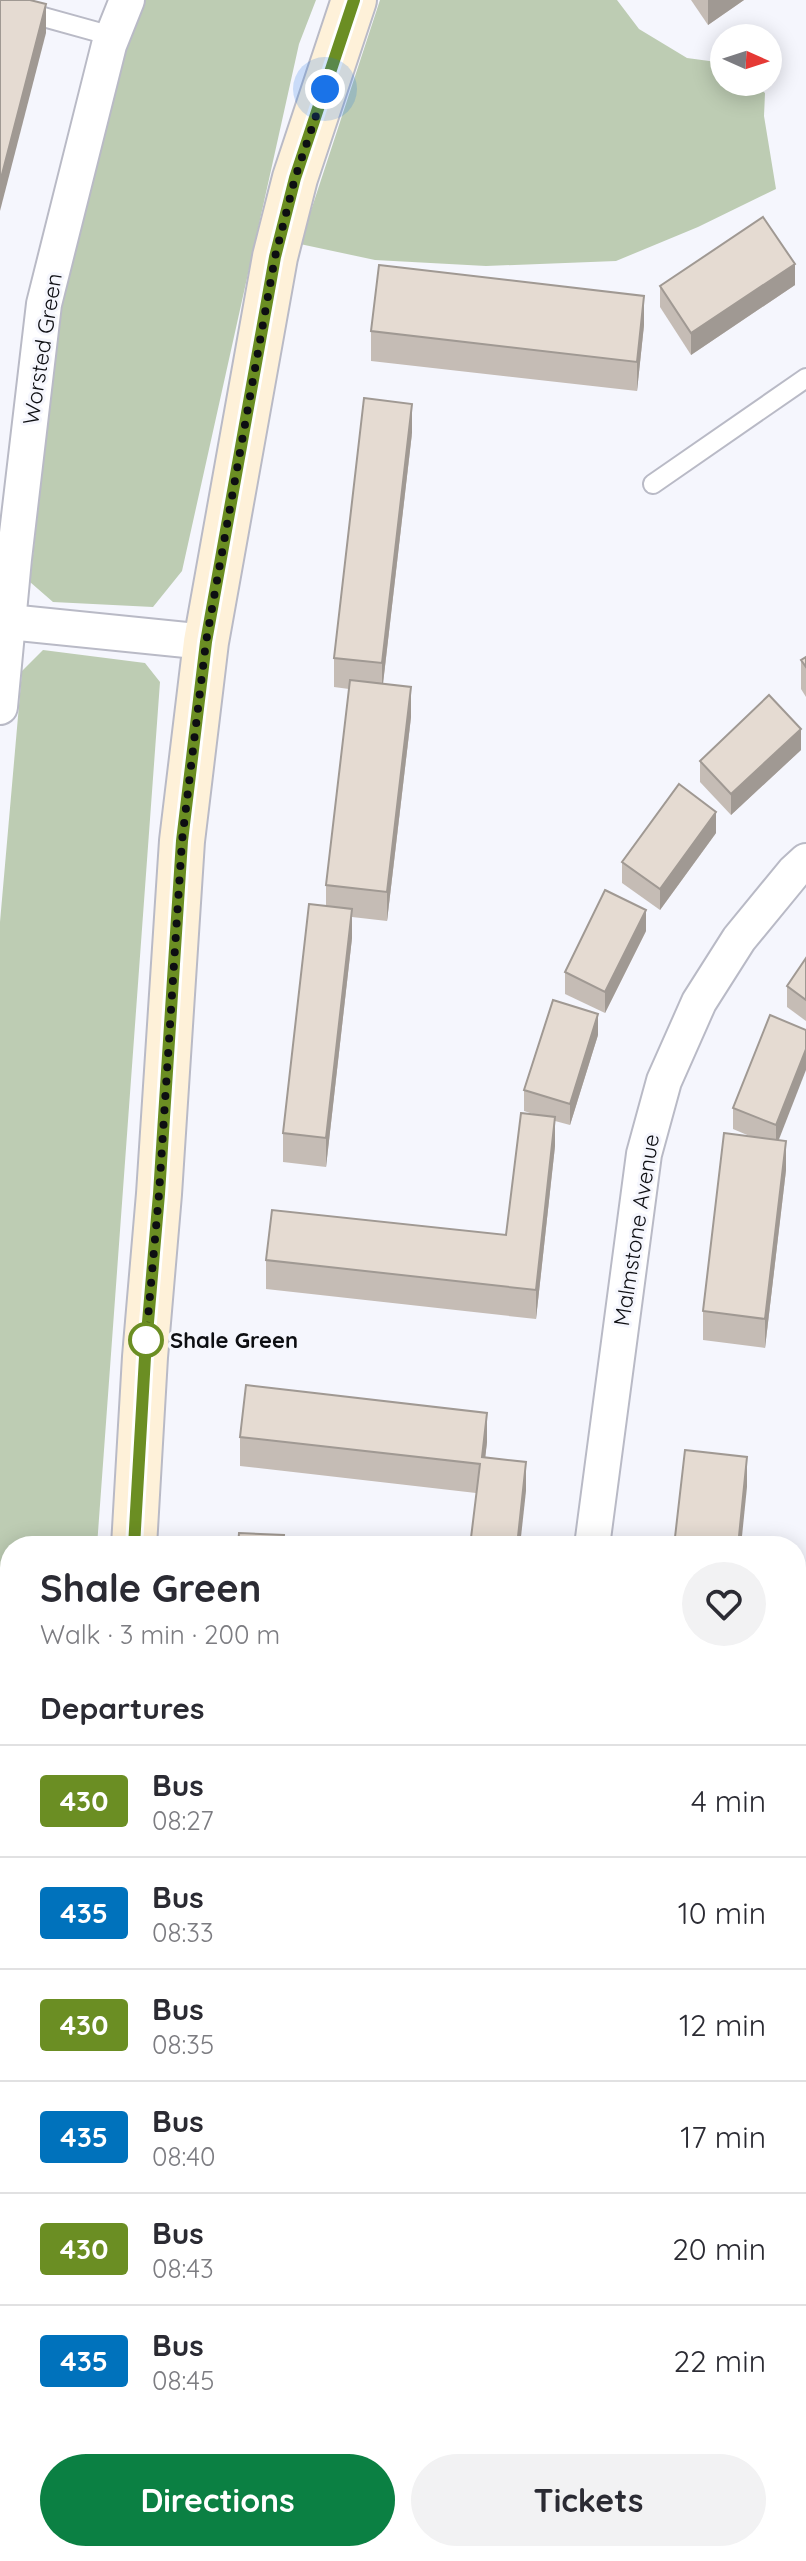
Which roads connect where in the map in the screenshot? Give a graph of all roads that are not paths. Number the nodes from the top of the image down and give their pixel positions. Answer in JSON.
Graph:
{"nodes":[{"id":1,"x":127,"y":0,"type":"edge"},
{"id":2,"x":354,"y":0,"type":"edge"},
{"id":3,"x":0,"y":5,"type":"edge"},
{"id":4,"x":112,"y":36,"type":"junction"},
{"id":5,"x":806,"y":378,"type":"edge"},
{"id":6,"x":653,"y":484,"type":"dead end"},
{"id":7,"x":9,"y":622,"type":"junction"},
{"id":8,"x":206,"y":642,"type":"junction"},
{"id":9,"x":0,"y":707,"type":"edge"},
{"id":10,"x":806,"y":861,"type":"edge"},
{"id":11,"x":135,"y":1536,"type":"edge"},
{"id":12,"x":593,"y":1536,"type":"edge"}],
"edges":[{"from":1,"to":4,"type":"street","name":"Worsted Green"},
{"from":2,"to":8,"type":"street"},
{"from":3,"to":4,"type":"lane"},
{"from":4,"to":7,"type":"street","name":"Worsted Green"},
{"from":5,"to":6,"type":"lane"},
{"from":7,"to":8,"type":"street"},
{"from":7,"to":9,"type":"street","name":"Worsted Green"},
{"from":8,"to":11,"type":"street"},
{"from":10,"to":12,"type":"street","name":"Malmstone Avenue"}]}
